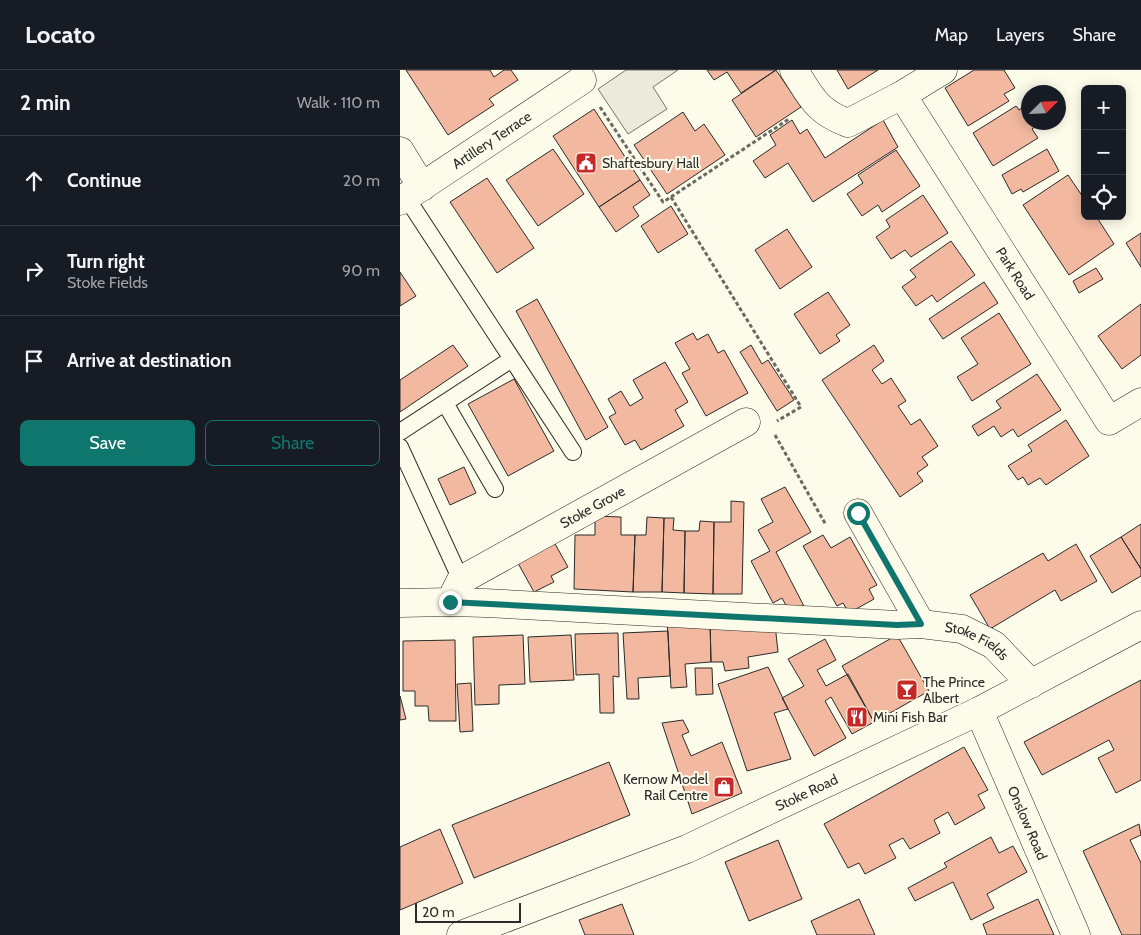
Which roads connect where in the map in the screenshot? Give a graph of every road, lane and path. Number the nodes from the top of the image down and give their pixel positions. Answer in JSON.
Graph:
{"nodes":[{"id":1,"x":794,"y":70,"type":"edge"},
{"id":2,"x":943,"y":70,"type":"edge"},
{"id":3,"x":581,"y":75,"type":"edge"},
{"id":4,"x":902,"y":95,"type":"junction"},
{"id":5,"x":814,"y":102,"type":"junction"},
{"id":6,"x":400,"y":151,"type":"edge"},
{"id":7,"x":409,"y":195,"type":"edge"},
{"id":8,"x":671,"y":197,"type":"junction"},
{"id":9,"x":512,"y":359,"type":"junction"},
{"id":10,"x":1141,"y":402,"type":"edge"},
{"id":11,"x":445,"y":403,"type":"junction"},
{"id":12,"x":758,"y":424,"type":"joint"},
{"id":13,"x":400,"y":432,"type":"edge"},
{"id":14,"x":774,"y":434,"type":"dead end"},
{"id":15,"x":400,"y":447,"type":"edge"},
{"id":16,"x":573,"y":452,"type":"dead end"},
{"id":17,"x":495,"y":489,"type":"dead end"},
{"id":18,"x":858,"y":513,"type":"joint"},
{"id":19,"x":456,"y":591,"type":"junction"},
{"id":20,"x":400,"y":603,"type":"edge"},
{"id":21,"x":921,"y":624,"type":"junction"},
{"id":22,"x":1141,"y":625,"type":"edge"},
{"id":23,"x":1032,"y":684,"type":"junction"},
{"id":24,"x":979,"y":711,"type":"junction"},
{"id":25,"x":461,"y":935,"type":"edge"},
{"id":26,"x":1076,"y":935,"type":"edge"}],
"edges":[{"from":1,"to":5,"type":"street"},
{"from":2,"to":4,"type":"street"},
{"from":3,"to":7,"type":"street","name":"Artillery Terrace"},
{"from":3,"to":8,"type":"path"},
{"from":4,"to":5,"type":"street"},
{"from":4,"to":10,"type":"street","name":"Park Road"},
{"from":5,"to":8,"type":"path"},
{"from":6,"to":7,"type":"street"},
{"from":7,"to":9,"type":"lane"},
{"from":8,"to":12,"type":"path"},
{"from":9,"to":11,"type":"lane"},
{"from":9,"to":16,"type":"lane"},
{"from":11,"to":13,"type":"lane"},
{"from":11,"to":17,"type":"lane"},
{"from":12,"to":19,"type":"street","name":"Stoke Grove"},
{"from":14,"to":18,"type":"path"},
{"from":15,"to":19,"type":"lane"},
{"from":18,"to":21,"type":"street"},
{"from":19,"to":20,"type":"street","name":"Stoke Fields"},
{"from":19,"to":21,"type":"street","name":"Stoke Fields"},
{"from":21,"to":23,"type":"street","name":"Stoke Fields"},
{"from":22,"to":23,"type":"street","name":"Stoke Road"},
{"from":23,"to":24,"type":"street","name":"Stoke Road"},
{"from":24,"to":25,"type":"street","name":"Stoke Road"},
{"from":24,"to":26,"type":"street","name":"Onslow Road"}]}
